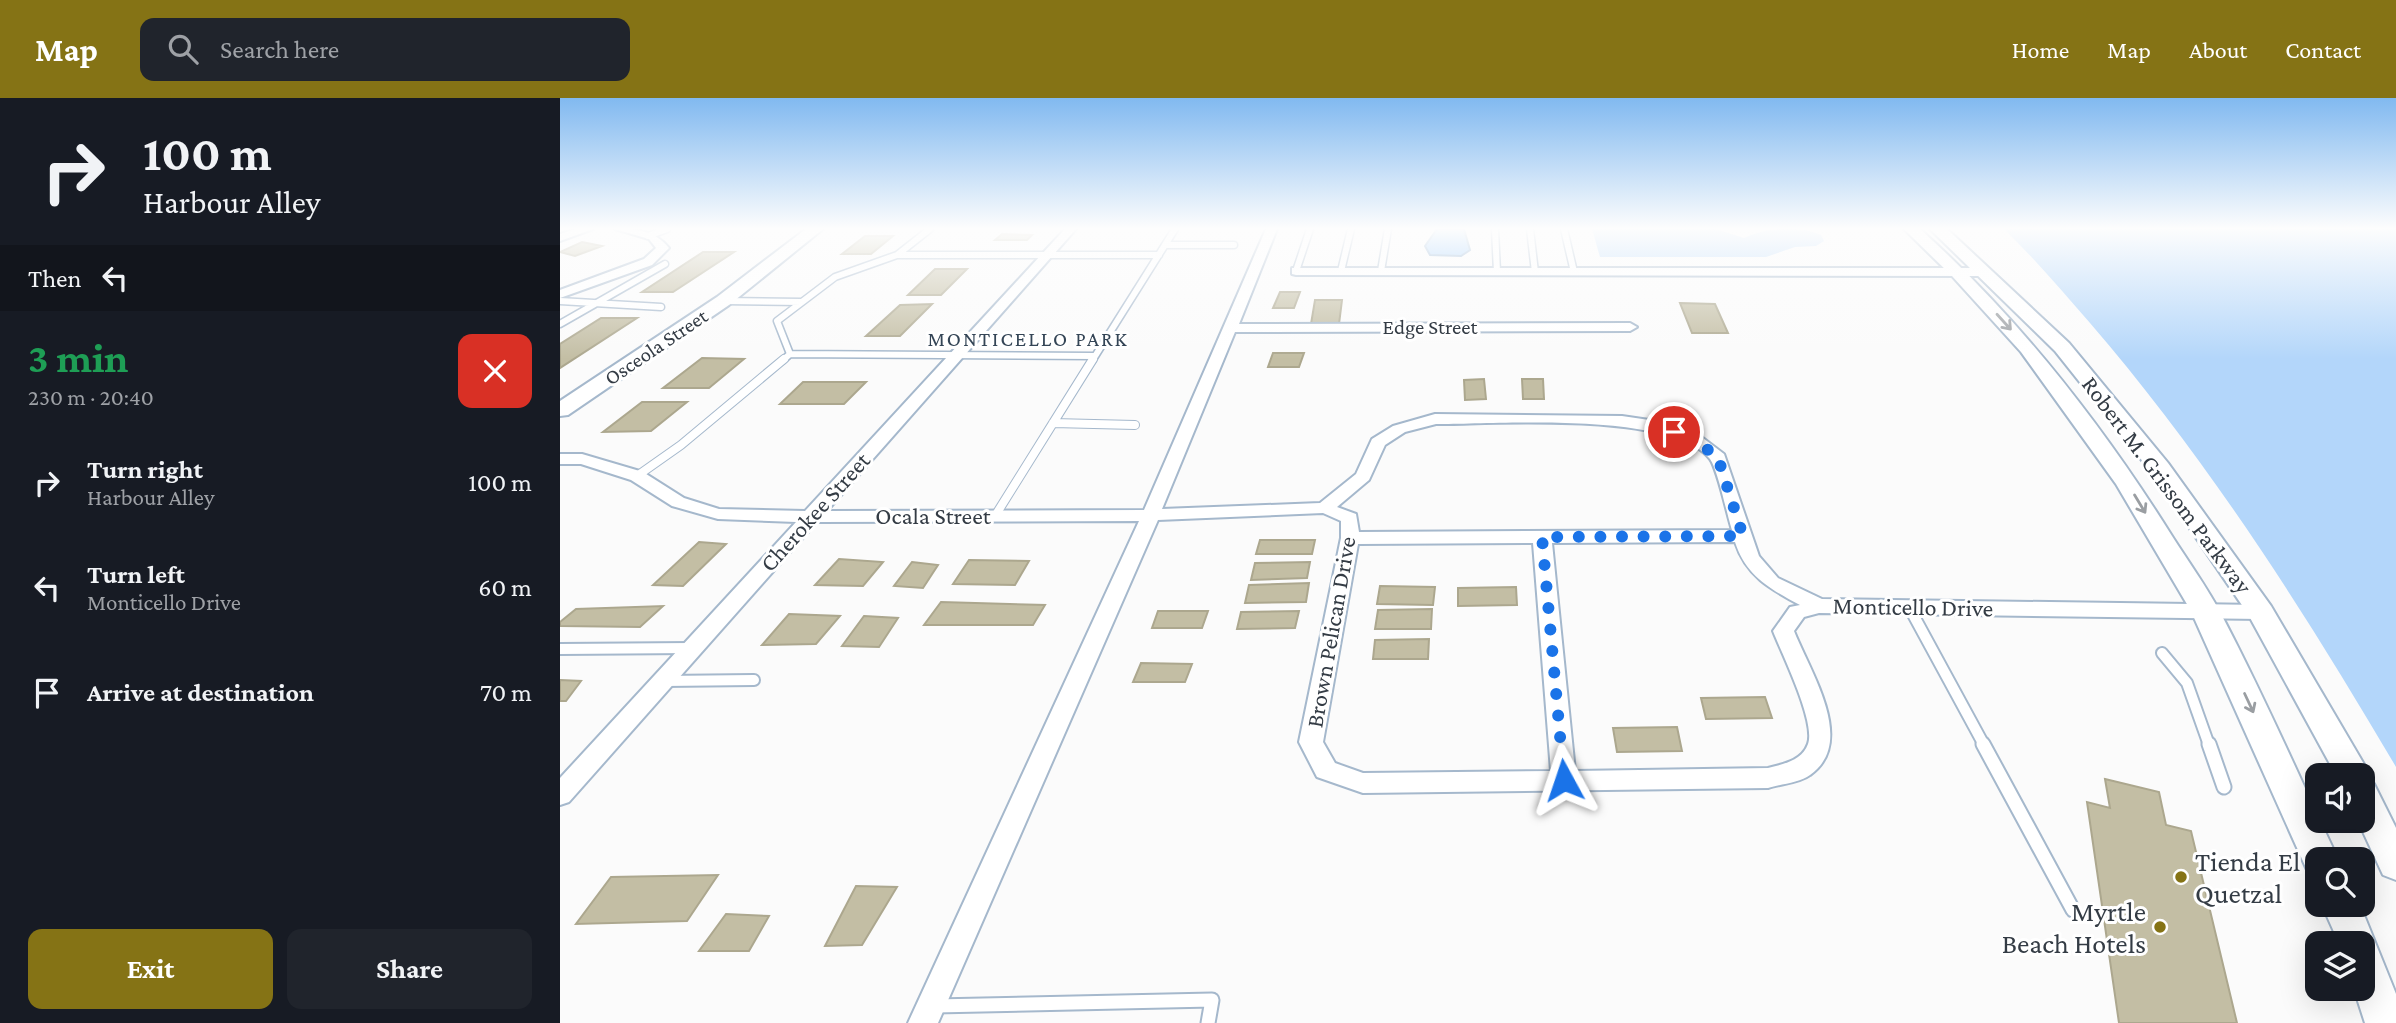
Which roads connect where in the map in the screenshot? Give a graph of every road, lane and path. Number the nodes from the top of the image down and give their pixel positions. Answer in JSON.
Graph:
{"nodes":[{"id":1,"x":620,"y":272,"type":"edge"},
{"id":2,"x":651,"y":272,"type":"edge"},
{"id":3,"x":760,"y":272,"type":"edge"},
{"id":4,"x":849,"y":272,"type":"edge"},
{"id":5,"x":1032,"y":272,"type":"edge"},
{"id":6,"x":1148,"y":272,"type":"edge"},
{"id":7,"x":1254,"y":272,"type":"edge"},
{"id":8,"x":1958,"y":272,"type":"edge"},
{"id":9,"x":1986,"y":272,"type":"edge"},
{"id":10,"x":560,"y":294,"type":"edge"},
{"id":11,"x":560,"y":301,"type":"edge"},
{"id":12,"x":723,"y":301,"type":"junction"},
{"id":13,"x":802,"y":302,"type":"junction"},
{"id":14,"x":594,"y":304,"type":"junction"},
{"id":15,"x":661,"y":307,"type":"dead end"},
{"id":16,"x":560,"y":324,"type":"edge"},
{"id":17,"x":1630,"y":327,"type":"dead end"},
{"id":18,"x":1230,"y":328,"type":"junction"},
{"id":19,"x":790,"y":354,"type":"junction"},
{"id":20,"x":956,"y":356,"type":"junction"},
{"id":21,"x":1095,"y":356,"type":"junction"},
{"id":22,"x":560,"y":410,"type":"edge"},
{"id":23,"x":1053,"y":423,"type":"junction"},
{"id":24,"x":1135,"y":425,"type":"dead end"},
{"id":25,"x":560,"y":459,"type":"edge"},
{"id":26,"x":637,"y":475,"type":"junction"},
{"id":27,"x":1325,"y":508,"type":"junction"},
{"id":28,"x":1150,"y":515,"type":"junction"},
{"id":29,"x":995,"y":516,"type":"junction"},
{"id":30,"x":811,"y":517,"type":"junction"},
{"id":31,"x":1743,"y":536,"type":"junction"},
{"id":32,"x":1542,"y":537,"type":"junction"},
{"id":33,"x":1350,"y":538,"type":"junction"},
{"id":34,"x":1819,"y":606,"type":"junction"},
{"id":35,"x":1909,"y":607,"type":"junction"},
{"id":36,"x":2205,"y":611,"type":"junction"},
{"id":37,"x":2261,"y":612,"type":"junction"},
{"id":38,"x":693,"y":648,"type":"junction"},
{"id":39,"x":560,"y":649,"type":"edge"},
{"id":40,"x":2162,"y":653,"type":"dead end"},
{"id":41,"x":754,"y":680,"type":"dead end"},
{"id":42,"x":663,"y":681,"type":"junction"},
{"id":43,"x":2346,"y":763,"type":"edge"},
{"id":44,"x":1564,"y":780,"type":"junction"},
{"id":45,"x":2224,"y":787,"type":"dead end"},
{"id":46,"x":560,"y":795,"type":"edge"},
{"id":47,"x":2375,"y":821,"type":"edge"},
{"id":48,"x":2314,"y":847,"type":"edge"},
{"id":49,"x":2396,"y":864,"type":"edge"},
{"id":50,"x":2073,"y":910,"type":"dead end"},
{"id":51,"x":2375,"y":992,"type":"edge"},
{"id":52,"x":927,"y":1015,"type":"edge"},
{"id":53,"x":1208,"y":1023,"type":"edge"},
{"id":54,"x":2386,"y":1023,"type":"edge"}],
"edges":[{"from":1,"to":10,"type":"street"},
{"from":2,"to":14,"type":"lane"},
{"from":3,"to":12,"type":"main road","name":"Osceola Street"},
{"from":4,"to":13,"type":"lane"},
{"from":5,"to":20,"type":"street","name":"Cherokee Street"},
{"from":6,"to":21,"type":"lane"},
{"from":7,"to":18,"type":"street"},
{"from":8,"to":36,"type":"main road","name":"Robert M. Grissom Parkway","one_way":true},
{"from":9,"to":37,"type":"main road","name":"Robert M. Grissom Parkway"},
{"from":11,"to":14,"type":"lane"},
{"from":12,"to":13,"type":"lane"},
{"from":12,"to":22,"type":"main road","name":"Osceola Street"},
{"from":13,"to":19,"type":"lane"},
{"from":14,"to":15,"type":"lane"},
{"from":14,"to":16,"type":"lane"},
{"from":17,"to":18,"type":"street","name":"Edge Street"},
{"from":18,"to":28,"type":"street"},
{"from":19,"to":20,"type":"lane"},
{"from":19,"to":26,"type":"lane"},
{"from":20,"to":21,"type":"lane"},
{"from":20,"to":30,"type":"street","name":"Cherokee Street"},
{"from":21,"to":23,"type":"lane"},
{"from":23,"to":24,"type":"lane"},
{"from":23,"to":29,"type":"lane"},
{"from":25,"to":26,"type":"street","name":"Ocala Street"},
{"from":26,"to":30,"type":"street","name":"Ocala Street"},
{"from":27,"to":28,"type":"street","name":"Brown Pelican Drive"},
{"from":27,"to":31,"type":"street","name":"Monticello Drive"},
{"from":27,"to":33,"type":"street","name":"Brown Pelican Drive"},
{"from":28,"to":29,"type":"street","name":"Ocala Street"},
{"from":28,"to":52,"type":"street"},
{"from":29,"to":30,"type":"street","name":"Ocala Street"},
{"from":30,"to":38,"type":"street","name":"Cherokee Street"},
{"from":31,"to":32,"type":"street"},
{"from":31,"to":34,"type":"street","name":"Monticello Drive"},
{"from":32,"to":33,"type":"street"},
{"from":32,"to":44,"type":"street"},
{"from":33,"to":44,"type":"street","name":"Brown Pelican Drive"},
{"from":34,"to":35,"type":"street","name":"Monticello Drive"},
{"from":34,"to":44,"type":"street","name":"Brown Pelican Drive"},
{"from":35,"to":36,"type":"street","name":"Monticello Drive"},
{"from":35,"to":50,"type":"lane"},
{"from":36,"to":37,"type":"street","name":"Monticello Drive"},
{"from":36,"to":48,"type":"main road","name":"Robert M. Grissom Parkway","one_way":true},
{"from":37,"to":43,"type":"main road","name":"Robert M. Grissom Parkway"},
{"from":38,"to":39,"type":"lane"},
{"from":38,"to":42,"type":"street","name":"Cherokee Street"},
{"from":40,"to":45,"type":"lane"},
{"from":41,"to":42,"type":"lane"},
{"from":42,"to":46,"type":"street","name":"Cherokee Street"},
{"from":47,"to":49,"type":"main road"},
{"from":51,"to":54,"type":"main road"},
{"from":52,"to":53,"type":"lane"}]}
